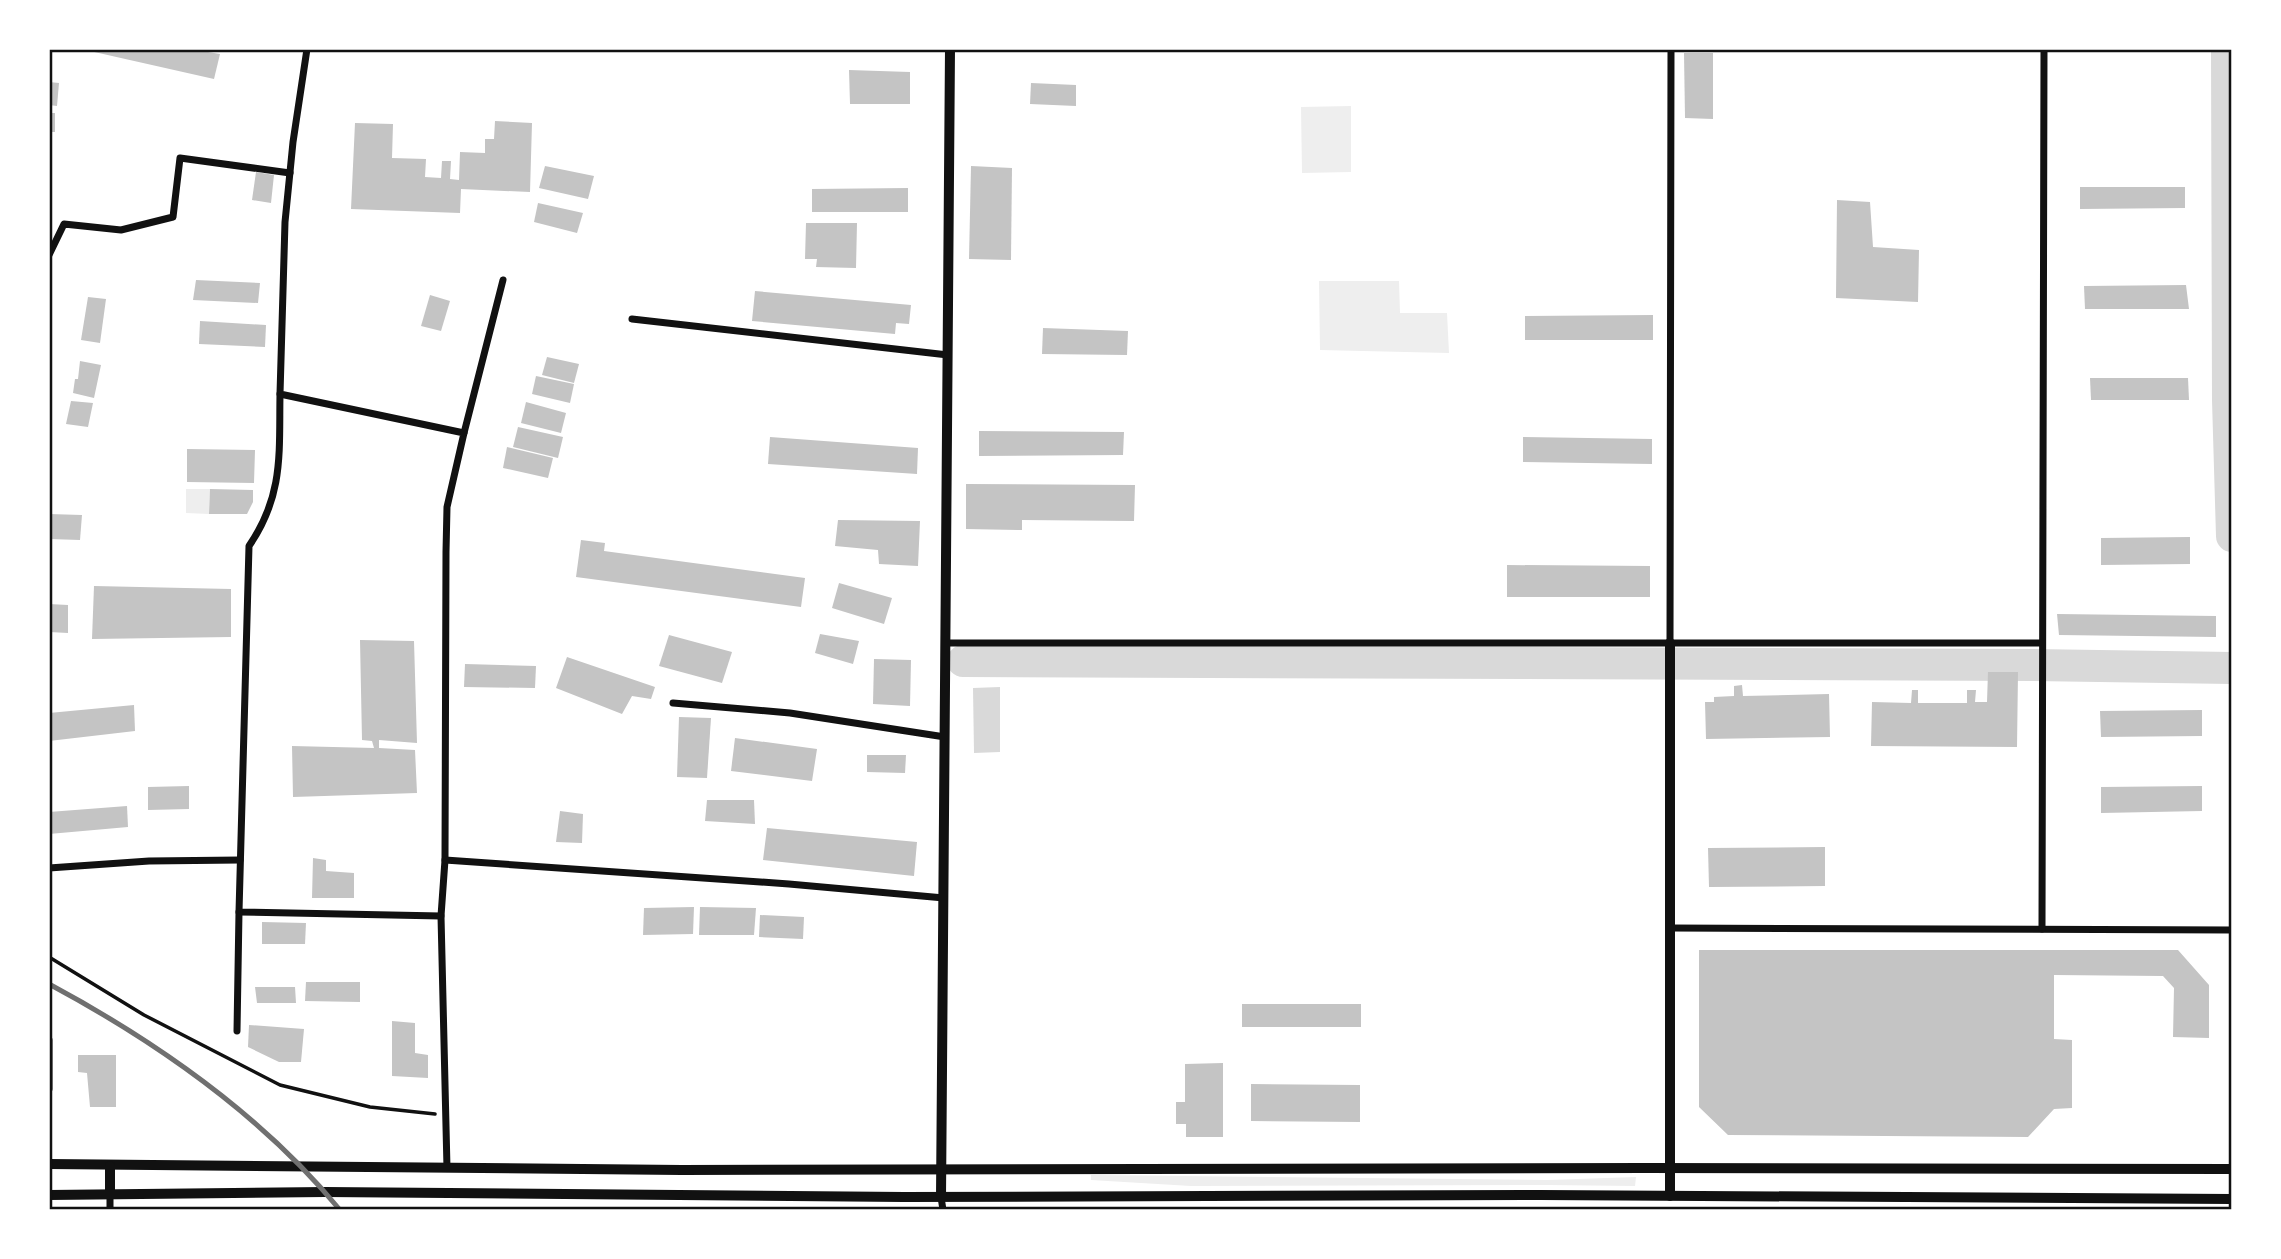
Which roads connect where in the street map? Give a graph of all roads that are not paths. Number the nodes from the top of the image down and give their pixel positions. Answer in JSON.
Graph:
{"nodes":[{"id":1,"x":307,"y":49,"type":"edge"},
{"id":2,"x":950,"y":49,"type":"edge"},
{"id":3,"x":1671,"y":49,"type":"edge"},
{"id":4,"x":2044,"y":49,"type":"edge"},
{"id":5,"x":290,"y":173,"type":"junction"},
{"id":6,"x":49,"y":255,"type":"edge"},
{"id":7,"x":503,"y":280,"type":"dead end"},
{"id":8,"x":632,"y":319,"type":"dead end"},
{"id":9,"x":948,"y":355,"type":"junction"},
{"id":10,"x":280,"y":394,"type":"junction"},
{"id":11,"x":464,"y":433,"type":"junction"},
{"id":12,"x":946,"y":643,"type":"junction"},
{"id":13,"x":1670,"y":643,"type":"junction"},
{"id":14,"x":2042,"y":643,"type":"junction"},
{"id":15,"x":673,"y":703,"type":"dead end"},
{"id":16,"x":945,"y":737,"type":"junction"},
{"id":17,"x":240,"y":860,"type":"junction"},
{"id":18,"x":445,"y":860,"type":"junction"},
{"id":19,"x":49,"y":868,"type":"edge"},
{"id":20,"x":944,"y":898,"type":"junction"},
{"id":21,"x":239,"y":912,"type":"junction"},
{"id":22,"x":441,"y":916,"type":"junction"},
{"id":23,"x":1671,"y":928,"type":"junction"},
{"id":24,"x":2042,"y":929,"type":"junction"},
{"id":25,"x":2232,"y":930,"type":"edge"},
{"id":26,"x":237,"y":1031,"type":"dead end"},
{"id":27,"x":50,"y":1040,"type":"edge"},
{"id":28,"x":49,"y":1089,"type":"edge"},
{"id":29,"x":49,"y":1164,"type":"edge"},
{"id":30,"x":110,"y":1166,"type":"junction"},
{"id":31,"x":447,"y":1168,"type":"junction"},
{"id":32,"x":941,"y":1168,"type":"junction"},
{"id":33,"x":1670,"y":1168,"type":"junction"},
{"id":34,"x":2232,"y":1169,"type":"edge"},
{"id":35,"x":110,"y":1194,"type":"junction"},
{"id":36,"x":49,"y":1195,"type":"edge"},
{"id":37,"x":1670,"y":1196,"type":"junction"},
{"id":38,"x":941,"y":1197,"type":"junction"},
{"id":39,"x":2232,"y":1199,"type":"edge"},
{"id":40,"x":110,"y":1210,"type":"edge"},
{"id":41,"x":943,"y":1210,"type":"edge"}],
"edges":[{"from":1,"to":5,"type":"street"},
{"from":2,"to":9,"type":"street"},
{"from":3,"to":13,"type":"street"},
{"from":4,"to":14,"type":"street"},
{"from":5,"to":6,"type":"street"},
{"from":5,"to":10,"type":"street"},
{"from":7,"to":11,"type":"street"},
{"from":8,"to":9,"type":"street"},
{"from":9,"to":12,"type":"street"},
{"from":10,"to":11,"type":"street"},
{"from":10,"to":17,"type":"street"},
{"from":11,"to":18,"type":"street"},
{"from":12,"to":13,"type":"street"},
{"from":12,"to":16,"type":"street"},
{"from":13,"to":14,"type":"street"},
{"from":13,"to":23,"type":"street"},
{"from":14,"to":24,"type":"street"},
{"from":15,"to":16,"type":"street"},
{"from":16,"to":20,"type":"street"},
{"from":17,"to":19,"type":"street"},
{"from":17,"to":21,"type":"street"},
{"from":18,"to":20,"type":"street"},
{"from":18,"to":22,"type":"street"},
{"from":20,"to":32,"type":"street"},
{"from":21,"to":22,"type":"street"},
{"from":21,"to":26,"type":"street"},
{"from":22,"to":31,"type":"street"},
{"from":23,"to":24,"type":"street"},
{"from":23,"to":33,"type":"street"},
{"from":24,"to":25,"type":"street"},
{"from":27,"to":28,"type":"street"},
{"from":29,"to":30,"type":"street"},
{"from":30,"to":31,"type":"street"},
{"from":30,"to":35,"type":"street"},
{"from":31,"to":32,"type":"street"},
{"from":32,"to":33,"type":"street"},
{"from":32,"to":38,"type":"street"},
{"from":33,"to":34,"type":"street"},
{"from":33,"to":37,"type":"street"},
{"from":35,"to":36,"type":"street"},
{"from":35,"to":38,"type":"street"},
{"from":35,"to":40,"type":"street"},
{"from":37,"to":38,"type":"street"},
{"from":37,"to":39,"type":"street"},
{"from":38,"to":41,"type":"street"}]}
